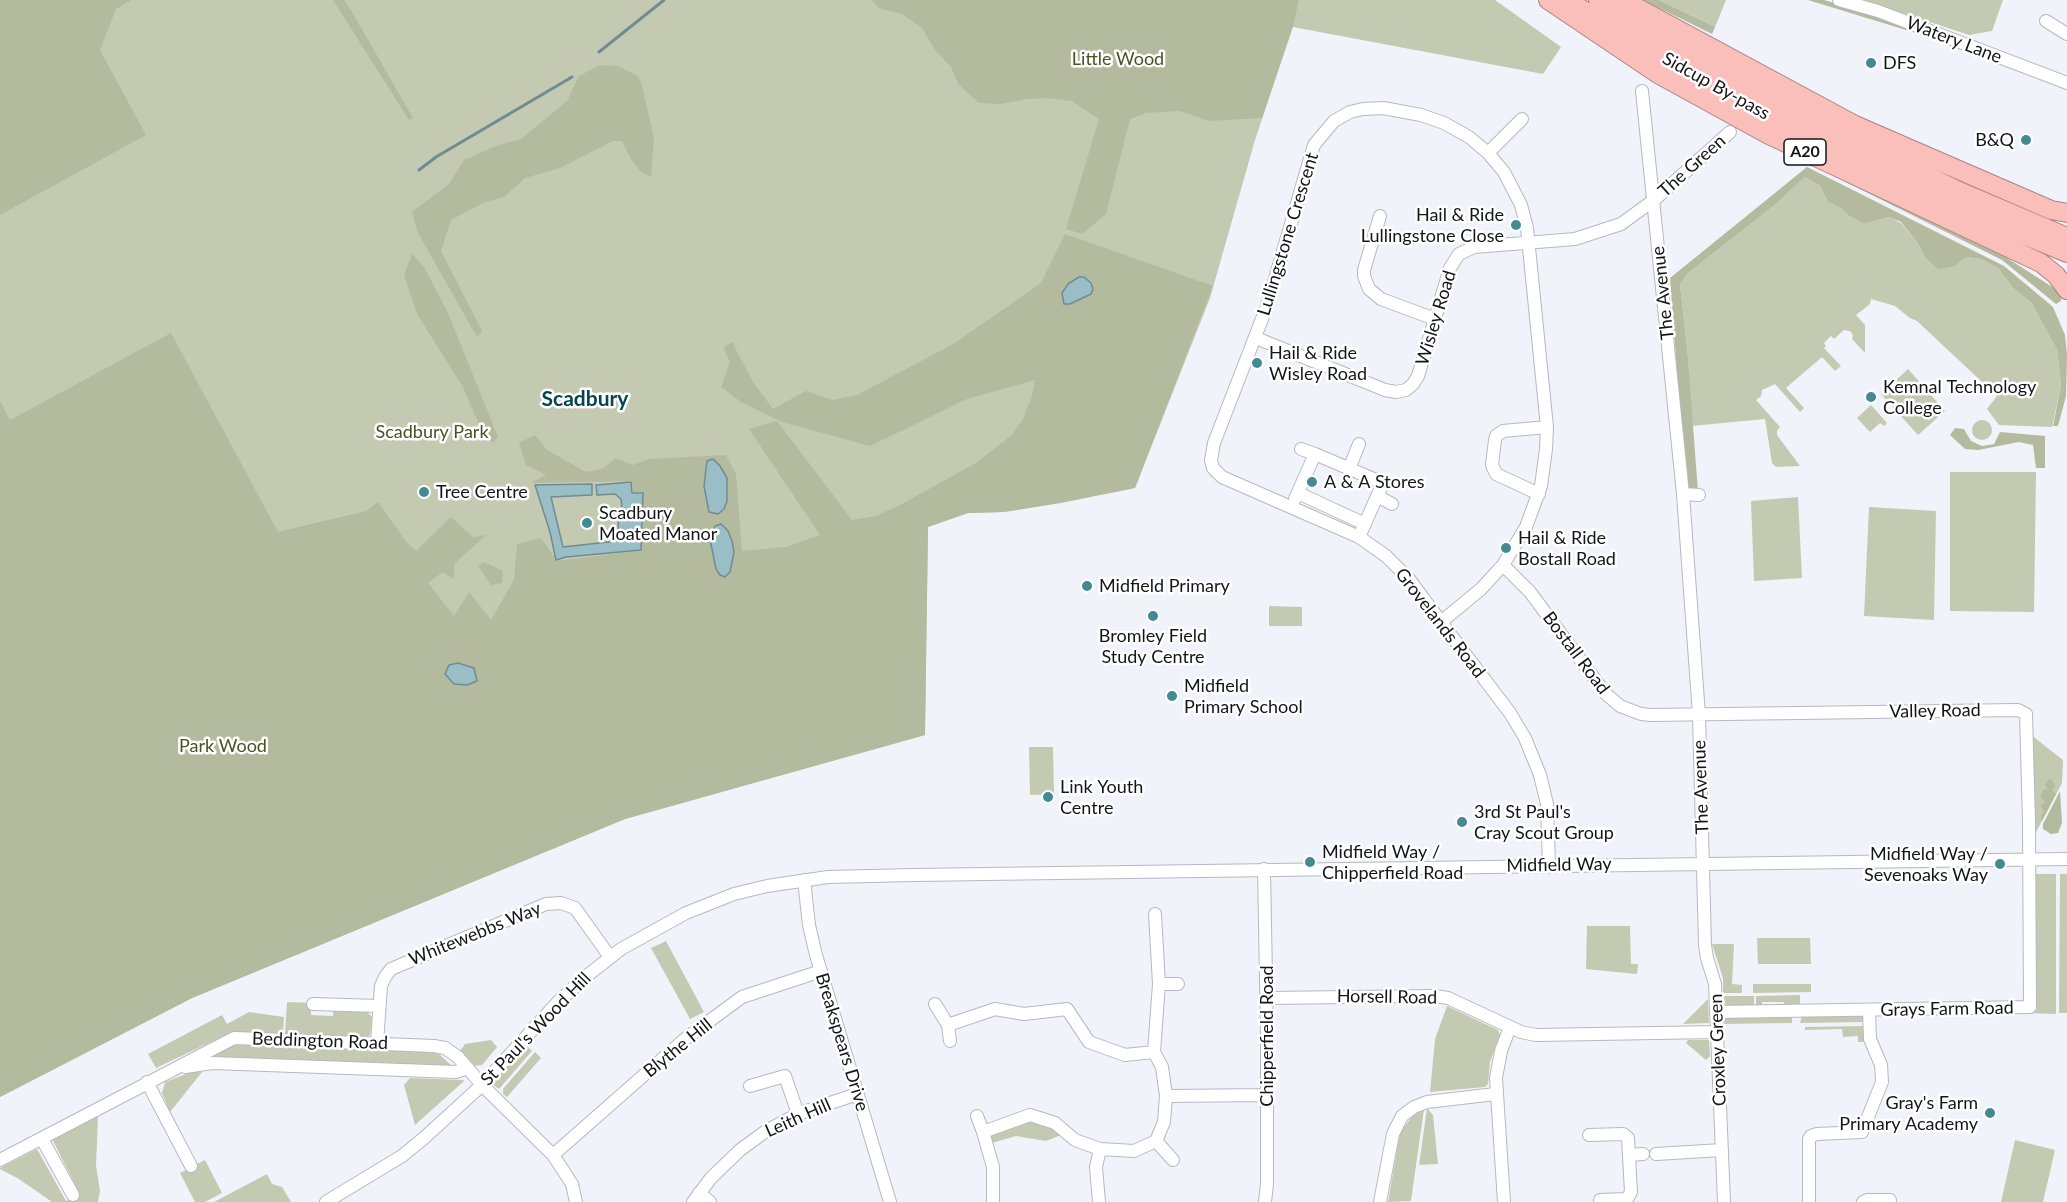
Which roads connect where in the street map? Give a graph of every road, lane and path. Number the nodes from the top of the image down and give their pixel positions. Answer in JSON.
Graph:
{"nodes":[{"id":1,"x":1548,"y":0,"type":"edge"},
{"id":2,"x":1567,"y":0,"type":"edge"},
{"id":3,"x":1598,"y":0,"type":"edge"},
{"id":4,"x":1623,"y":0,"type":"edge"},
{"id":5,"x":1839,"y":0,"type":"edge"},
{"id":6,"x":2046,"y":21,"type":"dead end"},
{"id":7,"x":2067,"y":34,"type":"edge"},
{"id":8,"x":2067,"y":82,"type":"edge"},
{"id":9,"x":1642,"y":92,"type":"dead end"},
{"id":10,"x":1522,"y":119,"type":"dead end"},
{"id":11,"x":1730,"y":132,"type":"dead end"},
{"id":12,"x":1488,"y":153,"type":"junction"},
{"id":13,"x":1654,"y":200,"type":"junction"},
{"id":14,"x":2067,"y":213,"type":"edge"},
{"id":15,"x":1380,"y":216,"type":"dead end"},
{"id":16,"x":2027,"y":229,"type":"junction"},
{"id":17,"x":2067,"y":237,"type":"edge"},
{"id":18,"x":1529,"y":243,"type":"junction"},
{"id":19,"x":2067,"y":253,"type":"edge"},
{"id":20,"x":2067,"y":290,"type":"edge"},
{"id":21,"x":1435,"y":320,"type":"junction"},
{"id":22,"x":1256,"y":338,"type":"junction"},
{"id":23,"x":1546,"y":427,"type":"junction"},
{"id":24,"x":1359,"y":444,"type":"dead end"},
{"id":25,"x":1301,"y":449,"type":"dead end"},
{"id":26,"x":1315,"y":454,"type":"junction"},
{"id":27,"x":1349,"y":469,"type":"junction"},
{"id":28,"x":1217,"y":474,"type":"joint"},
{"id":29,"x":1298,"y":493,"type":"junction"},
{"id":30,"x":1539,"y":494,"type":"junction"},
{"id":31,"x":1683,"y":494,"type":"junction"},
{"id":32,"x":1699,"y":495,"type":"dead end"},
{"id":33,"x":1377,"y":496,"type":"junction"},
{"id":34,"x":1392,"y":504,"type":"dead end"},
{"id":35,"x":1292,"y":506,"type":"junction"},
{"id":36,"x":1365,"y":524,"type":"junction"},
{"id":37,"x":1359,"y":537,"type":"junction"},
{"id":38,"x":1503,"y":565,"type":"junction"},
{"id":39,"x":1441,"y":622,"type":"junction"},
{"id":40,"x":1700,"y":715,"type":"junction"},
{"id":41,"x":2029,"y":858,"type":"junction"},
{"id":42,"x":2067,"y":859,"type":"edge"},
{"id":43,"x":1704,"y":863,"type":"junction"},
{"id":44,"x":1549,"y":865,"type":"junction"},
{"id":45,"x":1264,"y":869,"type":"junction"},
{"id":46,"x":1051,"y":872,"type":"joint"},
{"id":47,"x":804,"y":880,"type":"junction"},
{"id":48,"x":1155,"y":914,"type":"dead end"},
{"id":49,"x":610,"y":957,"type":"junction"},
{"id":50,"x":821,"y":971,"type":"junction"},
{"id":51,"x":1159,"y":984,"type":"junction"},
{"id":52,"x":1178,"y":984,"type":"dead end"},
{"id":53,"x":1267,"y":998,"type":"junction"},
{"id":54,"x":313,"y":1004,"type":"dead end"},
{"id":55,"x":935,"y":1004,"type":"dead end"},
{"id":56,"x":379,"y":1006,"type":"junction"},
{"id":57,"x":1869,"y":1010,"type":"junction"},
{"id":58,"x":1716,"y":1012,"type":"junction"},
{"id":59,"x":948,"y":1025,"type":"junction"},
{"id":60,"x":1510,"y":1028,"type":"junction"},
{"id":61,"x":1716,"y":1032,"type":"junction"},
{"id":62,"x":950,"y":1041,"type":"dead end"},
{"id":63,"x":377,"y":1043,"type":"junction"},
{"id":64,"x":1154,"y":1052,"type":"junction"},
{"id":65,"x":468,"y":1068,"type":"junction"},
{"id":66,"x":172,"y":1070,"type":"junction"},
{"id":67,"x":147,"y":1082,"type":"junction"},
{"id":68,"x":482,"y":1085,"type":"junction"},
{"id":69,"x":750,"y":1086,"type":"dead end"},
{"id":70,"x":857,"y":1094,"type":"junction"},
{"id":71,"x":1495,"y":1094,"type":"junction"},
{"id":72,"x":1267,"y":1095,"type":"junction"},
{"id":73,"x":1166,"y":1096,"type":"junction"},
{"id":74,"x":798,"y":1114,"type":"junction"},
{"id":75,"x":977,"y":1116,"type":"dead end"},
{"id":76,"x":983,"y":1132,"type":"junction"},
{"id":77,"x":1589,"y":1135,"type":"dead end"},
{"id":78,"x":42,"y":1139,"type":"junction"},
{"id":79,"x":1156,"y":1141,"type":"junction"},
{"id":80,"x":1100,"y":1149,"type":"junction"},
{"id":81,"x":1722,"y":1150,"type":"junction"},
{"id":82,"x":1643,"y":1154,"type":"dead end"},
{"id":83,"x":1656,"y":1154,"type":"dead end"},
{"id":84,"x":553,"y":1155,"type":"junction"},
{"id":85,"x":1629,"y":1155,"type":"junction"},
{"id":86,"x":0,"y":1160,"type":"edge"},
{"id":87,"x":1173,"y":1160,"type":"dead end"},
{"id":88,"x":191,"y":1166,"type":"dead end"},
{"id":89,"x":73,"y":1195,"type":"dead end"},
{"id":90,"x":696,"y":1198,"type":"edge"},
{"id":91,"x":1600,"y":1200,"type":"dead end"},
{"id":92,"x":1890,"y":1200,"type":"dead end"},
{"id":93,"x":326,"y":1202,"type":"edge"},
{"id":94,"x":576,"y":1202,"type":"edge"},
{"id":95,"x":710,"y":1202,"type":"edge"},
{"id":96,"x":890,"y":1202,"type":"edge"},
{"id":97,"x":993,"y":1202,"type":"edge"},
{"id":98,"x":1100,"y":1202,"type":"edge"},
{"id":99,"x":1265,"y":1202,"type":"edge"},
{"id":100,"x":1380,"y":1202,"type":"edge"},
{"id":101,"x":1504,"y":1202,"type":"edge"},
{"id":102,"x":1724,"y":1202,"type":"edge"},
{"id":103,"x":1809,"y":1202,"type":"edge"},
{"id":104,"x":1863,"y":1202,"type":"edge"}],
"edges":[{"from":1,"to":20,"type":"highway","number":"A20"},
{"from":2,"to":16,"type":"highway","name":"Sidcup By-pass","number":"A20"},
{"from":3,"to":16,"type":"highway","name":"Sidcup By-pass","number":"A20"},
{"from":4,"to":14,"type":"highway","number":"A20"},
{"from":5,"to":8,"type":"street","name":"Watery Lane"},
{"from":6,"to":7,"type":"street"},
{"from":9,"to":13,"type":"street","name":"The Avenue"},
{"from":10,"to":12,"type":"street"},
{"from":11,"to":13,"type":"street","name":"The Green"},
{"from":12,"to":18,"type":"street","name":"Lullingstone Crescent"},
{"from":12,"to":22,"type":"street","name":"Lullingstone Crescent"},
{"from":13,"to":18,"type":"street","name":"Wisley Road"},
{"from":13,"to":31,"type":"street","name":"The Avenue"},
{"from":15,"to":21,"type":"street"},
{"from":16,"to":17,"type":"highway","name":"Sidcup By-pass","number":"A20"},
{"from":16,"to":19,"type":"highway","name":"Sidcup By-pass","number":"A20"},
{"from":18,"to":21,"type":"street","name":"Wisley Road"},
{"from":18,"to":23,"type":"street","name":"Lullingstone Crescent"},
{"from":21,"to":22,"type":"street","name":"Wisley Road"},
{"from":22,"to":28,"type":"street","name":"Lullingstone Crescent"},
{"from":23,"to":30,"type":"street","name":"Lullingstone Crescent"},
{"from":23,"to":30,"type":"street"},
{"from":24,"to":27,"type":"street"},
{"from":25,"to":26,"type":"street"},
{"from":26,"to":27,"type":"street"},
{"from":26,"to":29,"type":"street"},
{"from":27,"to":33,"type":"street"},
{"from":28,"to":35,"type":"street","name":"Grovelands Road"},
{"from":29,"to":35,"type":"street"},
{"from":29,"to":36,"type":"street"},
{"from":30,"to":38,"type":"street","name":"Lullingstone Crescent"},
{"from":31,"to":32,"type":"street"},
{"from":31,"to":40,"type":"street","name":"The Avenue"},
{"from":33,"to":34,"type":"street"},
{"from":33,"to":36,"type":"street"},
{"from":35,"to":37,"type":"street","name":"Grovelands Road"},
{"from":36,"to":37,"type":"street"},
{"from":37,"to":39,"type":"street","name":"Grovelands Road"},
{"from":38,"to":39,"type":"street","name":"Lullingstone Crescent"},
{"from":38,"to":40,"type":"street","name":"Bostall Road"},
{"from":39,"to":44,"type":"street","name":"Grovelands Road"},
{"from":40,"to":41,"type":"street","name":"Valley Road"},
{"from":40,"to":43,"type":"street","name":"The Avenue"},
{"from":41,"to":42,"type":"street","name":"Midfield Way"},
{"from":41,"to":43,"type":"street","name":"Midfield Way"},
{"from":41,"to":57,"type":"street","name":"Grays Farm Road"},
{"from":43,"to":44,"type":"street","name":"Midfield Way"},
{"from":43,"to":58,"type":"street","name":"Croxley Green"},
{"from":44,"to":45,"type":"street","name":"Midfield Way"},
{"from":45,"to":46,"type":"street","name":"Midfield Way"},
{"from":45,"to":53,"type":"street","name":"Chipperfield Road"},
{"from":46,"to":47,"type":"street","name":"St Paul's Wood Hill"},
{"from":47,"to":49,"type":"street","name":"St Paul's Wood Hill"},
{"from":47,"to":50,"type":"street","name":"Breakspears Drive"},
{"from":48,"to":51,"type":"street"},
{"from":49,"to":56,"type":"street","name":"Whitewebbs Way"},
{"from":49,"to":68,"type":"street","name":"St Paul's Wood Hill"},
{"from":50,"to":70,"type":"street","name":"Breakspears Drive"},
{"from":50,"to":84,"type":"street","name":"Blythe Hill"},
{"from":51,"to":52,"type":"street"},
{"from":51,"to":64,"type":"street"},
{"from":53,"to":60,"type":"street","name":"Horsell Road"},
{"from":53,"to":72,"type":"street","name":"Chipperfield Road"},
{"from":54,"to":56,"type":"street"},
{"from":55,"to":59,"type":"street"},
{"from":56,"to":63,"type":"street","name":"Whitewebbs Way"},
{"from":57,"to":58,"type":"street","name":"Grays Farm Road"},
{"from":57,"to":103,"type":"street"},
{"from":58,"to":61,"type":"street","name":"Croxley Green"},
{"from":59,"to":62,"type":"street"},
{"from":59,"to":64,"type":"street"},
{"from":60,"to":61,"type":"street","name":"Horsell Road"},
{"from":60,"to":71,"type":"street"},
{"from":61,"to":81,"type":"street","name":"Croxley Green"},
{"from":63,"to":65,"type":"street","name":"Beddington Road"},
{"from":63,"to":66,"type":"street","name":"Beddington Road"},
{"from":64,"to":73,"type":"street"},
{"from":65,"to":66,"type":"street","name":"Beddington Road"},
{"from":65,"to":68,"type":"street","name":"Beddington Road"},
{"from":66,"to":67,"type":"street","name":"Beddington Road"},
{"from":67,"to":78,"type":"street","name":"Beddington Road"},
{"from":67,"to":88,"type":"street"},
{"from":68,"to":84,"type":"street","name":"Beddington Road"},
{"from":68,"to":93,"type":"street","name":"St Paul's Wood Hill"},
{"from":69,"to":74,"type":"street"},
{"from":70,"to":74,"type":"street","name":"Leith Hill"},
{"from":70,"to":96,"type":"street","name":"Breakspears Drive"},
{"from":71,"to":100,"type":"street"},
{"from":71,"to":101,"type":"street"},
{"from":72,"to":73,"type":"street"},
{"from":72,"to":99,"type":"street","name":"Chipperfield Road"},
{"from":73,"to":79,"type":"street"},
{"from":74,"to":90,"type":"street","name":"Leith Hill"},
{"from":75,"to":76,"type":"street"},
{"from":76,"to":80,"type":"street"},
{"from":76,"to":97,"type":"street"},
{"from":77,"to":85,"type":"street"},
{"from":78,"to":86,"type":"street","name":"Beddington Road"},
{"from":78,"to":89,"type":"street"},
{"from":79,"to":80,"type":"street"},
{"from":79,"to":87,"type":"street"},
{"from":80,"to":98,"type":"street"},
{"from":81,"to":83,"type":"street"},
{"from":81,"to":102,"type":"street","name":"Croxley Green"},
{"from":82,"to":85,"type":"street"},
{"from":84,"to":94,"type":"street","name":"Beddington Road"},
{"from":85,"to":91,"type":"street"},
{"from":90,"to":95,"type":"street"},
{"from":92,"to":104,"type":"street"}]}
